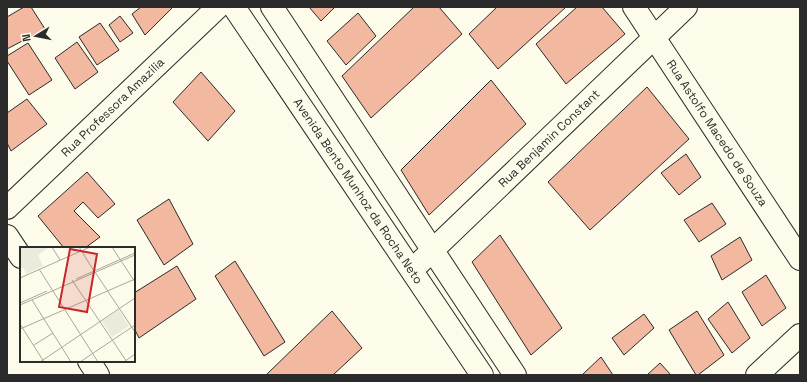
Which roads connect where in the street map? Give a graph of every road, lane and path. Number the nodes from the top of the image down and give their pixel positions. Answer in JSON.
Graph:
{"nodes":[{"id":1,"x":218,"y":7,"type":"edge"},
{"id":2,"x":234,"y":7,"type":"edge"},
{"id":3,"x":272,"y":7,"type":"edge"},
{"id":4,"x":634,"y":7,"type":"edge"},
{"id":5,"x":686,"y":7,"type":"edge"},
{"id":6,"x":654,"y":38,"type":"junction"},
{"id":7,"x":7,"y":208,"type":"edge"},
{"id":8,"x":7,"y":236,"type":"edge"},
{"id":9,"x":432,"y":250,"type":"junction"},
{"id":10,"x":20,"y":256,"type":"edge"},
{"id":11,"x":800,"y":259,"type":"edge"},
{"id":12,"x":412,"y":270,"type":"junction"},
{"id":13,"x":485,"y":330,"type":"junction"},
{"id":14,"x":800,"y":335,"type":"edge"},
{"id":15,"x":462,"y":345,"type":"junction"},
{"id":16,"x":90,"y":362,"type":"edge"},
{"id":17,"x":98,"y":375,"type":"edge"},
{"id":18,"x":482,"y":375,"type":"edge"},
{"id":19,"x":516,"y":375,"type":"edge"},
{"id":20,"x":757,"y":375,"type":"edge"}],
"edges":[{"from":1,"to":7,"type":"street","name":"Rua Professora Amazilia"},
{"from":2,"to":12,"type":"street","name":"Avenida Bento Munhoz da Rocha Neto"},
{"from":3,"to":9,"type":"street"},
{"from":4,"to":6,"type":"street","name":"Rua Astolfo Macedo de Souza"},
{"from":5,"to":6,"type":"street","name":"Rua Benjamin Constant"},
{"from":6,"to":9,"type":"street","name":"Rua Benjamin Constant"},
{"from":6,"to":11,"type":"street","name":"Rua Astolfo Macedo de Souza"},
{"from":8,"to":10,"type":"street"},
{"from":9,"to":12,"type":"street","name":"Rua Benjamin Constant"},
{"from":9,"to":13,"type":"street"},
{"from":12,"to":15,"type":"street","name":"Avenida Bento Munhoz da Rocha Neto"},
{"from":13,"to":15,"type":"street"},
{"from":13,"to":19,"type":"street"},
{"from":14,"to":20,"type":"street"},
{"from":15,"to":18,"type":"street","name":"Avenida Bento Munhoz da Rocha Neto"},
{"from":16,"to":17,"type":"street"}]}
